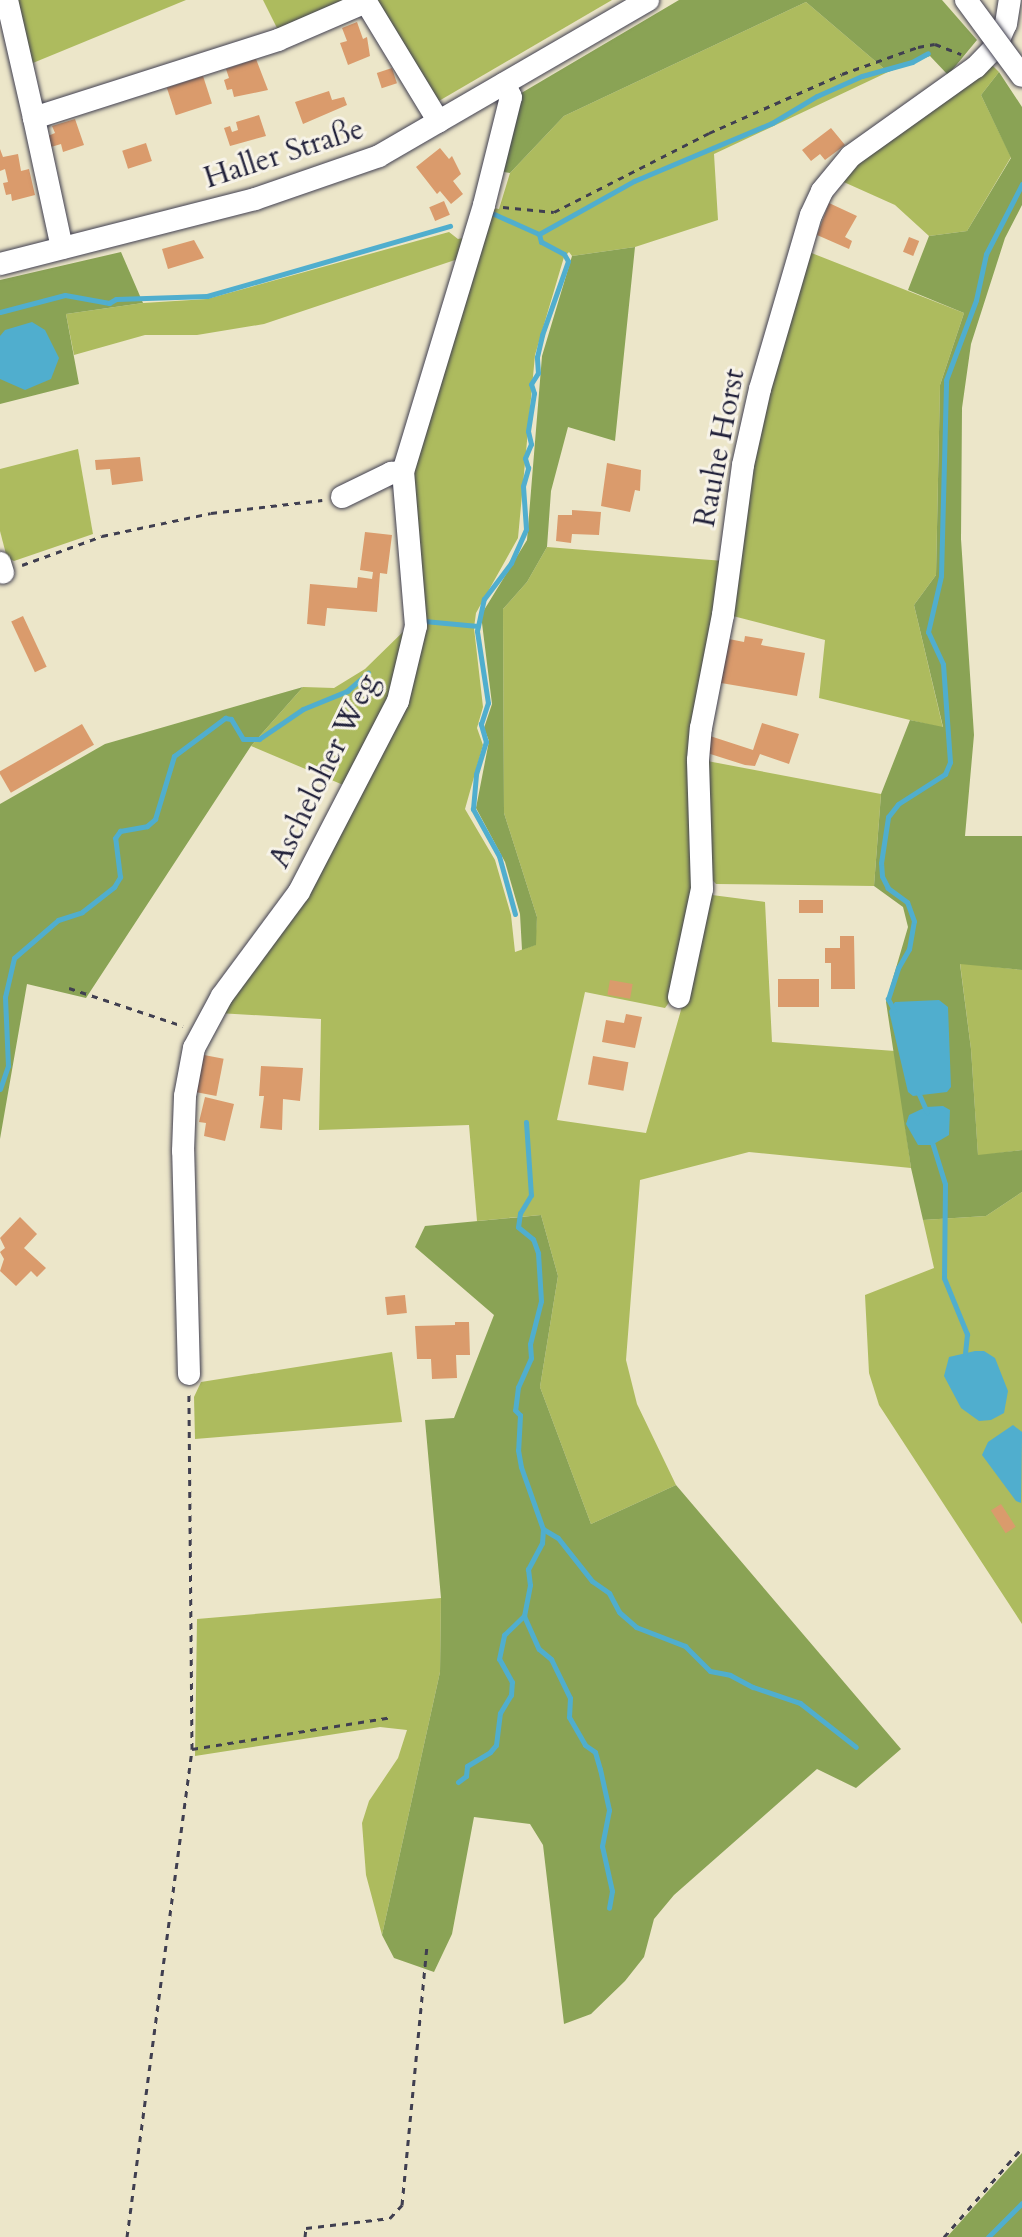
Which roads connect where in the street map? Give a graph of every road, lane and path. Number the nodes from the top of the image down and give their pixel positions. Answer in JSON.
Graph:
{"nodes":[{"id":1,"x":7,"y":0,"type":"edge"},
{"id":2,"x":648,"y":0,"type":"edge"},
{"id":3,"x":966,"y":0,"type":"edge"},
{"id":4,"x":1010,"y":0,"type":"edge"},
{"id":5,"x":976,"y":67,"type":"junction"},
{"id":6,"x":1022,"y":76,"type":"edge"},
{"id":7,"x":504,"y":84,"type":"junction"},
{"id":8,"x":34,"y":118,"type":"junction"},
{"id":9,"x":439,"y":122,"type":"junction"},
{"id":10,"x":484,"y":205,"type":"junction"},
{"id":11,"x":62,"y":248,"type":"junction"},
{"id":12,"x":0,"y":264,"type":"edge"},
{"id":13,"x":403,"y":472,"type":"junction"},
{"id":14,"x":342,"y":497,"type":"joint"},
{"id":15,"x":1,"y":568,"type":"edge"},
{"id":16,"x":69,"y":988,"type":"dead end"},
{"id":17,"x":679,"y":997,"type":"dead end"},
{"id":18,"x":202,"y":1032,"type":"junction"},
{"id":19,"x":189,"y":1374,"type":"joint"},
{"id":20,"x":392,"y":1717,"type":"dead end"},
{"id":21,"x":192,"y":1749,"type":"junction"},
{"id":22,"x":427,"y":1947,"type":"dead end"},
{"id":23,"x":1022,"y":2148,"type":"edge"},
{"id":24,"x":127,"y":2237,"type":"edge"},
{"id":25,"x":305,"y":2237,"type":"edge"},
{"id":26,"x":944,"y":2237,"type":"edge"}],
"edges":[{"from":1,"to":8,"type":"street"},
{"from":2,"to":7,"type":"street","name":"Haller Straße"},
{"from":3,"to":6,"type":"street","bridge":true},
{"from":4,"to":5,"type":"street","name":"Rauhe Horst"},
{"from":5,"to":10,"type":"path"},
{"from":5,"to":17,"type":"street","name":"Rauhe Horst"},
{"from":7,"to":9,"type":"street","name":"Haller Straße"},
{"from":7,"to":10,"type":"street","name":"Ascheloher Weg"},
{"from":8,"to":9,"type":"street"},
{"from":8,"to":11,"type":"street"},
{"from":9,"to":11,"type":"street","name":"Haller Straße"},
{"from":10,"to":13,"type":"street","name":"Ascheloher Weg"},
{"from":11,"to":12,"type":"street","name":"Haller Straße"},
{"from":13,"to":14,"type":"street"},
{"from":13,"to":18,"type":"street","name":"Ascheloher Weg"},
{"from":14,"to":15,"type":"path"},
{"from":16,"to":18,"type":"path"},
{"from":18,"to":19,"type":"street","name":"Ascheloher Weg"},
{"from":19,"to":21,"type":"path"},
{"from":20,"to":21,"type":"path"},
{"from":21,"to":24,"type":"path"},
{"from":22,"to":25,"type":"path"},
{"from":23,"to":26,"type":"path"}]}
